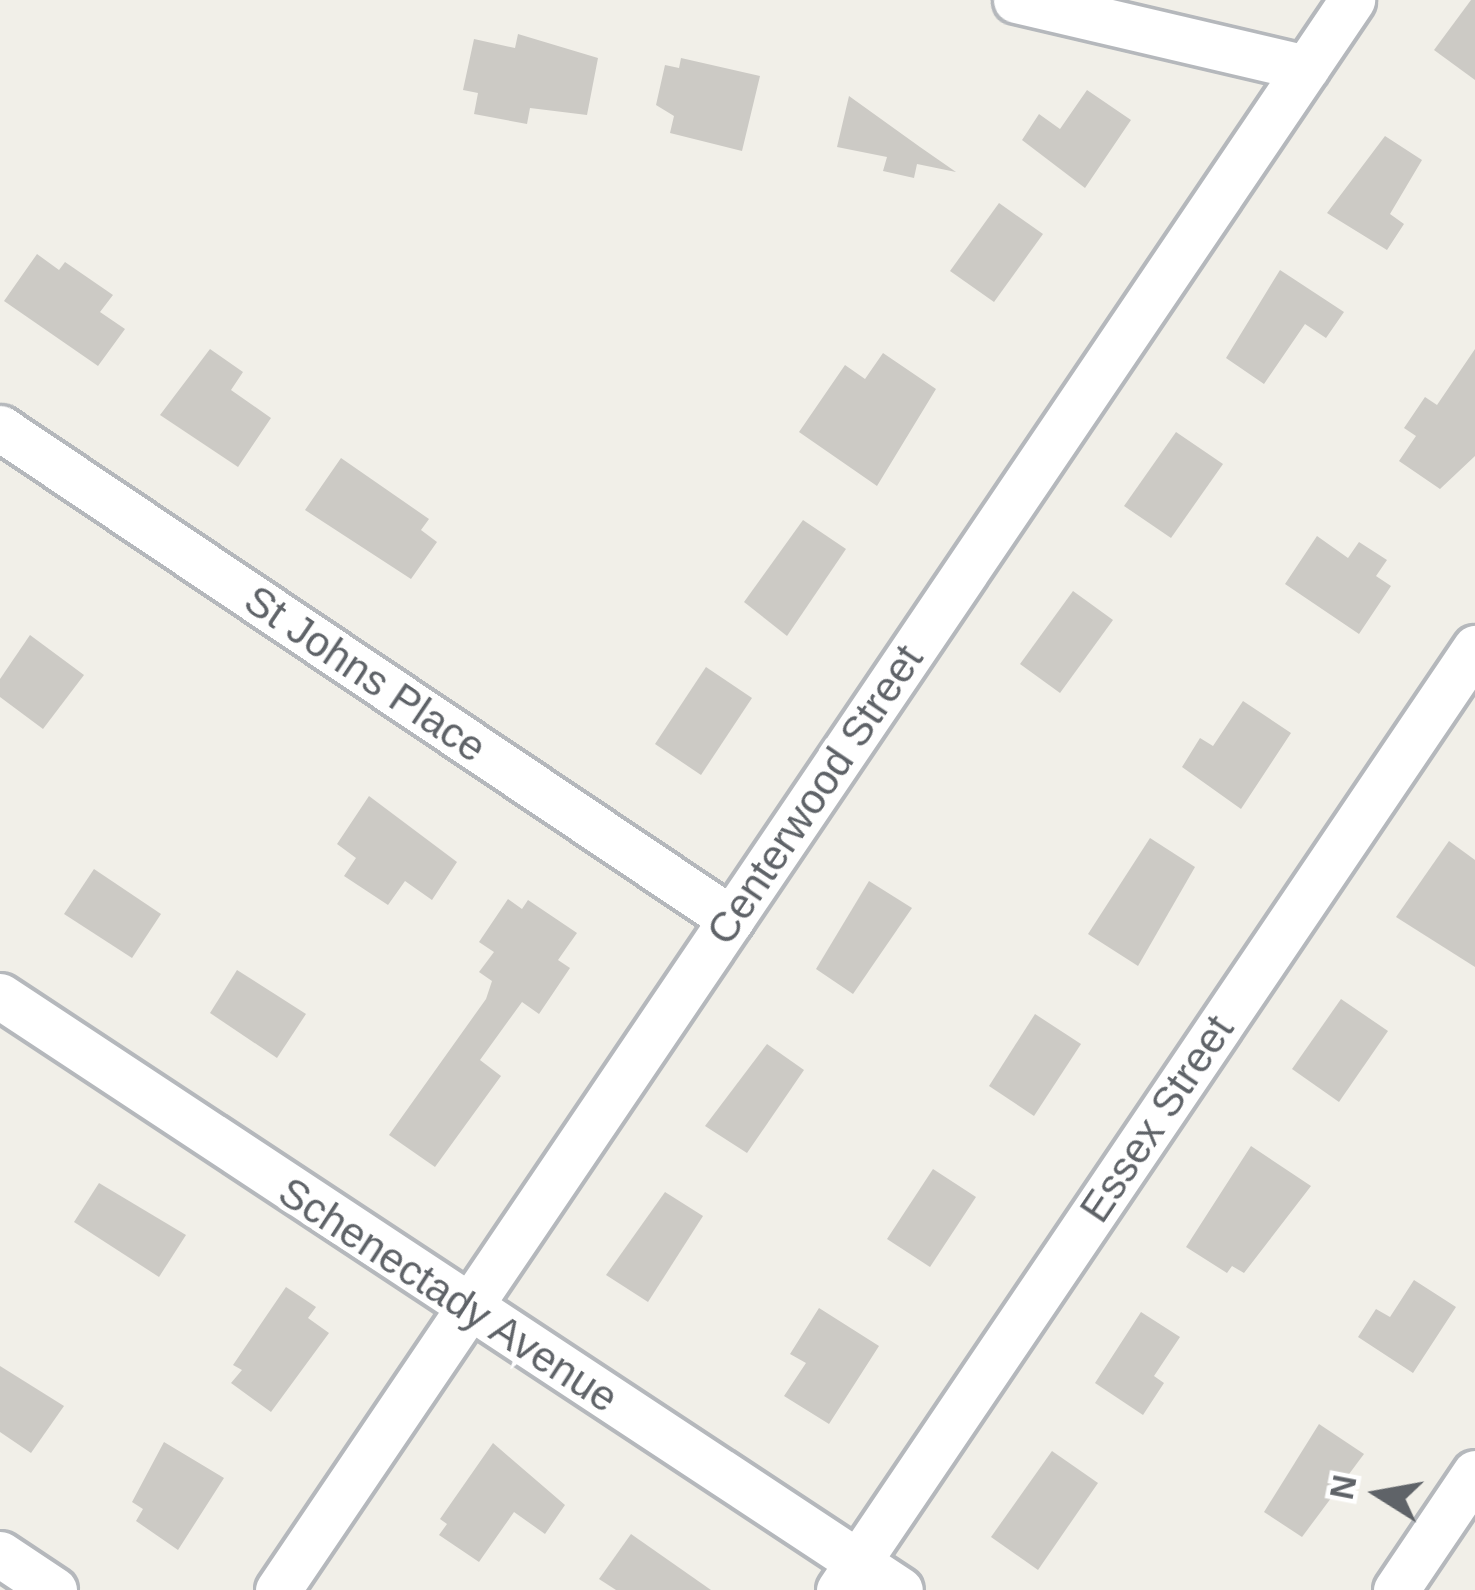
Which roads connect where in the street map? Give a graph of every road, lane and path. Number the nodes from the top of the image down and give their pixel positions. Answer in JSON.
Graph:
{"nodes":[{"id":1,"x":1016,"y":0,"type":"edge"},
{"id":2,"x":1352,"y":0,"type":"edge"},
{"id":3,"x":1306,"y":68,"type":"junction"},
{"id":4,"x":0,"y":428,"type":"edge"},
{"id":5,"x":1475,"y":648,"type":"edge"},
{"id":6,"x":731,"y":920,"type":"junction"},
{"id":7,"x":0,"y":996,"type":"edge"},
{"id":8,"x":469,"y":1311,"type":"junction"},
{"id":9,"x":1475,"y":1474,"type":"edge"},
{"id":10,"x":0,"y":1554,"type":"edge"},
{"id":11,"x":849,"y":1576,"type":"edge"},
{"id":12,"x":54,"y":1590,"type":"edge"},
{"id":13,"x":278,"y":1590,"type":"edge"},
{"id":14,"x":900,"y":1590,"type":"edge"},
{"id":15,"x":1396,"y":1590,"type":"edge"}],
"edges":[{"from":1,"to":3,"type":"street"},
{"from":2,"to":3,"type":"street","name":"Centerwood Street"},
{"from":3,"to":6,"type":"street","name":"Centerwood Street"},
{"from":4,"to":6,"type":"street","name":"St Johns Place"},
{"from":5,"to":11,"type":"street","name":"Essex Street"},
{"from":6,"to":8,"type":"street","name":"Centerwood Street"},
{"from":7,"to":8,"type":"street","name":"Schenectady Avenue"},
{"from":8,"to":11,"type":"street","name":"Schenectady Avenue"},
{"from":8,"to":13,"type":"street","name":"Centerwood Street"},
{"from":9,"to":15,"type":"street"},
{"from":10,"to":12,"type":"street"},
{"from":11,"to":14,"type":"street","name":"Schenectady Avenue"}]}
